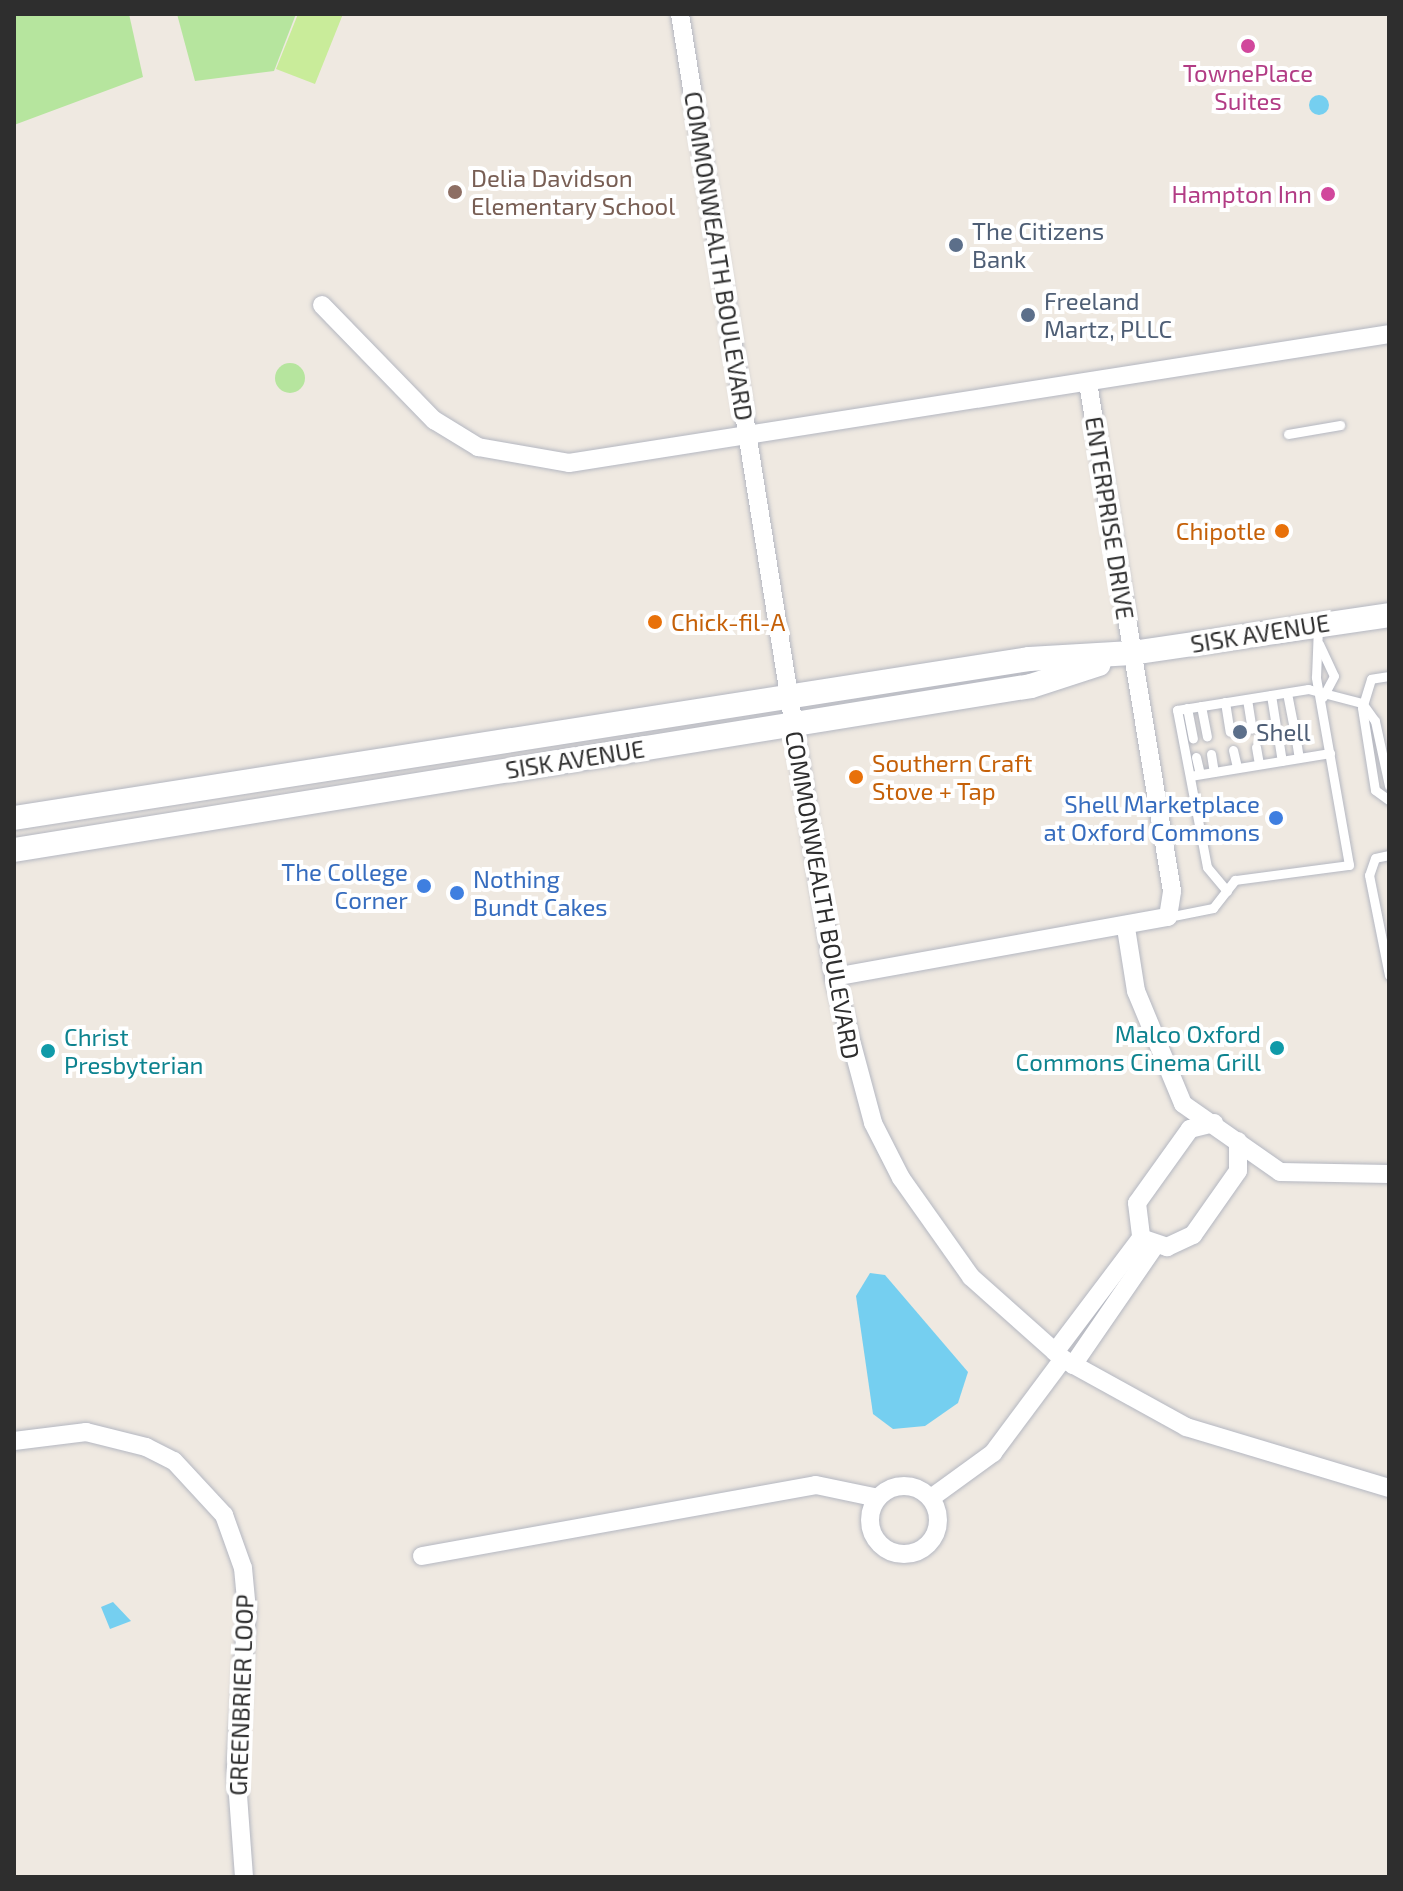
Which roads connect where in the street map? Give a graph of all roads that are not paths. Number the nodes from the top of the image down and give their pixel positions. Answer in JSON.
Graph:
{"nodes":[{"id":1,"x":680,"y":14,"type":"edge"},
{"id":2,"x":322,"y":305,"type":"dead end"},
{"id":3,"x":1389,"y":334,"type":"edge"},
{"id":4,"x":1088,"y":383,"type":"junction"},
{"id":5,"x":1340,"y":425,"type":"dead end"},
{"id":6,"x":1288,"y":434,"type":"dead end"},
{"id":7,"x":748,"y":436,"type":"junction"},
{"id":8,"x":1389,"y":615,"type":"edge"},
{"id":9,"x":1318,"y":633,"type":"junction"},
{"id":10,"x":1132,"y":653,"type":"junction"},
{"id":11,"x":1389,"y":676,"type":"edge"},
{"id":12,"x":1287,"y":693,"type":"junction"},
{"id":13,"x":1271,"y":695,"type":"junction"},
{"id":14,"x":788,"y":696,"type":"junction"},
{"id":15,"x":1323,"y":697,"type":"junction"},
{"id":16,"x":1247,"y":699,"type":"junction"},
{"id":17,"x":1225,"y":702,"type":"junction"},
{"id":18,"x":1362,"y":703,"type":"junction"},
{"id":19,"x":1201,"y":706,"type":"junction"},
{"id":20,"x":1187,"y":708,"type":"junction"},
{"id":21,"x":1293,"y":723,"type":"dead end"},
{"id":22,"x":1276,"y":725,"type":"dead end"},
{"id":23,"x":792,"y":726,"type":"junction"},
{"id":24,"x":1252,"y":729,"type":"dead end"},
{"id":25,"x":1230,"y":732,"type":"dead end"},
{"id":26,"x":1207,"y":736,"type":"dead end"},
{"id":27,"x":1193,"y":738,"type":"dead end"},
{"id":28,"x":1296,"y":740,"type":"dead end"},
{"id":29,"x":1279,"y":743,"type":"dead end"},
{"id":30,"x":1256,"y":747,"type":"dead end"},
{"id":31,"x":1233,"y":750,"type":"dead end"},
{"id":32,"x":1330,"y":753,"type":"junction"},
{"id":33,"x":1211,"y":754,"type":"dead end"},
{"id":34,"x":1196,"y":757,"type":"dead end"},
{"id":35,"x":1299,"y":758,"type":"junction"},
{"id":36,"x":1282,"y":761,"type":"junction"},
{"id":37,"x":1259,"y":764,"type":"junction"},
{"id":38,"x":1237,"y":768,"type":"junction"},
{"id":39,"x":1214,"y":772,"type":"junction"},
{"id":40,"x":1195,"y":775,"type":"junction"},
{"id":41,"x":1389,"y":786,"type":"edge"},
{"id":42,"x":1389,"y":800,"type":"edge"},
{"id":43,"x":14,"y":818,"type":"edge"},
{"id":44,"x":14,"y":850,"type":"edge"},
{"id":45,"x":1389,"y":855,"type":"edge"},
{"id":46,"x":1227,"y":891,"type":"junction"},
{"id":47,"x":1168,"y":917,"type":"junction"},
{"id":48,"x":1126,"y":928,"type":"junction"},
{"id":49,"x":1389,"y":975,"type":"edge"},
{"id":50,"x":834,"y":977,"type":"junction"},
{"id":51,"x":1214,"y":1123,"type":"junction"},
{"id":52,"x":1238,"y":1141,"type":"junction"},
{"id":53,"x":1389,"y":1174,"type":"edge"},
{"id":54,"x":1148,"y":1243,"type":"junction"},
{"id":55,"x":1064,"y":1359,"type":"junction"},
{"id":56,"x":14,"y":1441,"type":"edge"},
{"id":57,"x":1389,"y":1488,"type":"edge"},
{"id":58,"x":878,"y":1498,"type":"junction"},
{"id":59,"x":931,"y":1498,"type":"junction"},
{"id":60,"x":422,"y":1556,"type":"dead end"},
{"id":61,"x":244,"y":1877,"type":"edge"}],
"edges":[{"from":1,"to":7,"type":"street","name":"COMMONWEALTH BOULEVARD"},
{"from":2,"to":7,"type":"street"},
{"from":3,"to":4,"type":"street"},
{"from":4,"to":7,"type":"street"},
{"from":4,"to":10,"type":"street","name":"ENTERPRISE DRIVE"},
{"from":5,"to":6,"type":"lane"},
{"from":7,"to":14,"type":"street","name":"COMMONWEALTH BOULEVARD"},
{"from":8,"to":9,"type":"street","name":"SISK AVENUE"},
{"from":9,"to":10,"type":"street","name":"SISK AVENUE"},
{"from":9,"to":15,"type":"lane"},
{"from":9,"to":15,"type":"lane"},
{"from":10,"to":14,"type":"street","name":"SISK AVENUE"},
{"from":10,"to":23,"type":"street","name":"SISK AVENUE"},
{"from":10,"to":47,"type":"street","name":"ENTERPRISE DRIVE"},
{"from":11,"to":18,"type":"lane"},
{"from":12,"to":13,"type":"lane"},
{"from":12,"to":15,"type":"lane"},
{"from":12,"to":21,"type":"lane"},
{"from":13,"to":16,"type":"lane"},
{"from":13,"to":22,"type":"lane"},
{"from":14,"to":23,"type":"street","name":"COMMONWEALTH BOULEVARD"},
{"from":14,"to":43,"type":"street","name":"SISK AVENUE"},
{"from":15,"to":18,"type":"lane"},
{"from":15,"to":32,"type":"lane"},
{"from":16,"to":17,"type":"lane"},
{"from":16,"to":24,"type":"lane"},
{"from":17,"to":19,"type":"lane"},
{"from":17,"to":25,"type":"lane"},
{"from":18,"to":41,"type":"lane"},
{"from":18,"to":42,"type":"lane"},
{"from":19,"to":20,"type":"lane"},
{"from":19,"to":26,"type":"lane"},
{"from":20,"to":27,"type":"lane"},
{"from":20,"to":40,"type":"lane"},
{"from":23,"to":44,"type":"street","name":"SISK AVENUE"},
{"from":23,"to":50,"type":"street","name":"COMMONWEALTH BOULEVARD"},
{"from":28,"to":35,"type":"lane"},
{"from":29,"to":36,"type":"lane"},
{"from":30,"to":37,"type":"lane"},
{"from":31,"to":38,"type":"lane"},
{"from":32,"to":35,"type":"lane"},
{"from":32,"to":46,"type":"lane"},
{"from":33,"to":39,"type":"lane"},
{"from":34,"to":40,"type":"lane"},
{"from":35,"to":36,"type":"lane"},
{"from":36,"to":37,"type":"lane"},
{"from":37,"to":38,"type":"lane"},
{"from":38,"to":39,"type":"lane"},
{"from":39,"to":40,"type":"lane"},
{"from":40,"to":46,"type":"lane"},
{"from":45,"to":49,"type":"lane"},
{"from":46,"to":47,"type":"lane"},
{"from":47,"to":48,"type":"street"},
{"from":48,"to":50,"type":"street"},
{"from":48,"to":51,"type":"street"},
{"from":50,"to":55,"type":"street","name":"COMMONWEALTH BOULEVARD"},
{"from":51,"to":52,"type":"street"},
{"from":51,"to":54,"type":"street"},
{"from":52,"to":53,"type":"street"},
{"from":52,"to":54,"type":"street"},
{"from":54,"to":55,"type":"street"},
{"from":55,"to":57,"type":"street","name":"COMMONWEALTH BOULEVARD"},
{"from":55,"to":59,"type":"street"},
{"from":56,"to":61,"type":"street","name":"GREENBRIER LOOP"},
{"from":58,"to":59,"type":"street"},
{"from":58,"to":59,"type":"street"},
{"from":58,"to":60,"type":"street"}]}
